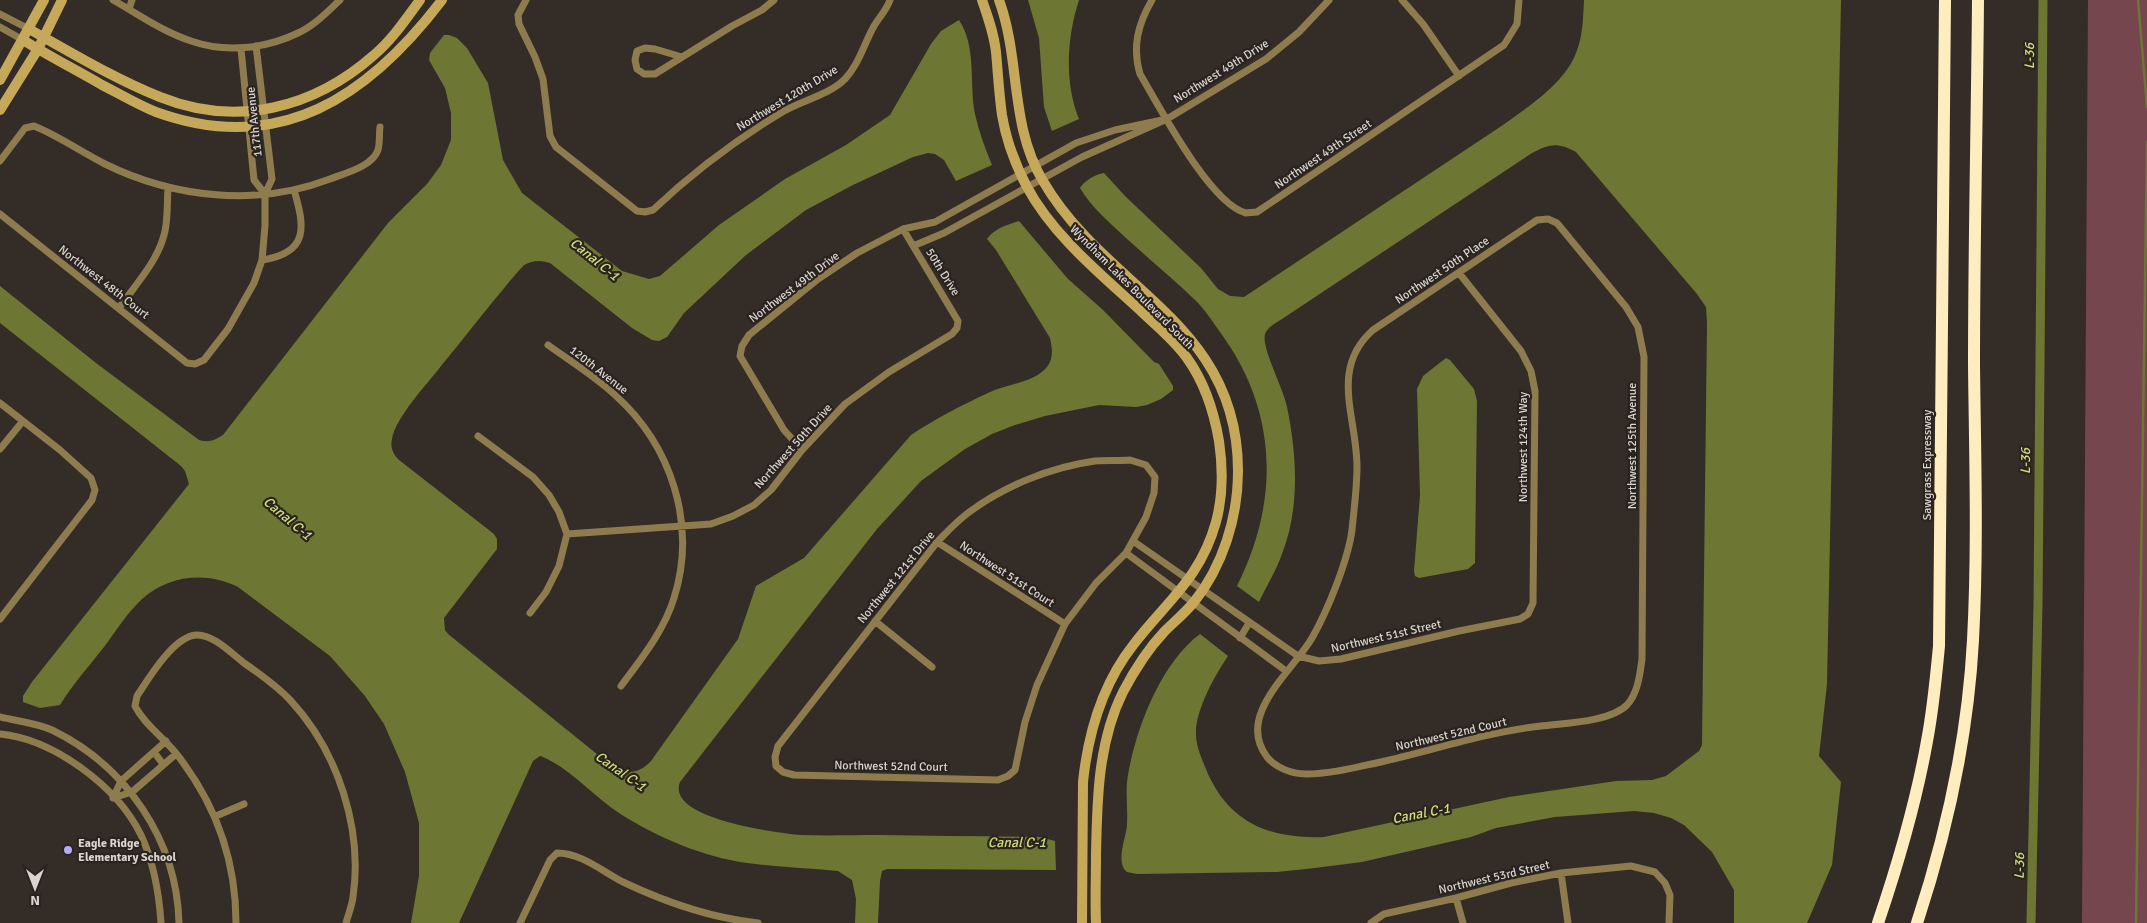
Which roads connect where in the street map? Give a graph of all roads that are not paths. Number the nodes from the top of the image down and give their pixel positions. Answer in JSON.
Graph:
{"nodes":[{"id":1,"x":44,"y":0,"type":"edge"},
{"id":2,"x":62,"y":0,"type":"edge"},
{"id":3,"x":113,"y":0,"type":"edge"},
{"id":4,"x":132,"y":0,"type":"edge"},
{"id":5,"x":340,"y":0,"type":"edge"},
{"id":6,"x":420,"y":0,"type":"edge"},
{"id":7,"x":442,"y":0,"type":"edge"},
{"id":8,"x":526,"y":0,"type":"edge"},
{"id":9,"x":774,"y":0,"type":"edge"},
{"id":10,"x":890,"y":0,"type":"edge"},
{"id":11,"x":982,"y":0,"type":"edge"},
{"id":12,"x":999,"y":0,"type":"edge"},
{"id":13,"x":1152,"y":0,"type":"edge"},
{"id":14,"x":1329,"y":0,"type":"edge"},
{"id":15,"x":1402,"y":0,"type":"edge"},
{"id":16,"x":1520,"y":0,"type":"edge"},
{"id":17,"x":1945,"y":0,"type":"edge"},
{"id":18,"x":1978,"y":0,"type":"edge"},
{"id":19,"x":129,"y":9,"type":"junction"},
{"id":20,"x":0,"y":14,"type":"edge"},
{"id":21,"x":0,"y":27,"type":"edge"},
{"id":22,"x":29,"y":30,"type":"junction"},
{"id":23,"x":44,"y":38,"type":"junction"},
{"id":24,"x":23,"y":40,"type":"junction"},
{"id":25,"x":256,"y":46,"type":"junction"},
{"id":26,"x":38,"y":49,"type":"junction"},
{"id":27,"x":241,"y":49,"type":"junction"},
{"id":28,"x":682,"y":57,"type":"junction"},
{"id":29,"x":1459,"y":76,"type":"junction"},
{"id":30,"x":0,"y":80,"type":"edge"},
{"id":31,"x":0,"y":110,"type":"edge"},
{"id":32,"x":264,"y":110,"type":"junction"},
{"id":33,"x":247,"y":112,"type":"junction"},
{"id":34,"x":1166,"y":119,"type":"junction"},
{"id":35,"x":266,"y":125,"type":"junction"},
{"id":36,"x":249,"y":127,"type":"junction"},
{"id":37,"x":380,"y":127,"type":"dead end"},
{"id":38,"x":0,"y":161,"type":"edge"},
{"id":39,"x":1034,"y":165,"type":"junction"},
{"id":40,"x":1021,"y":173,"type":"junction"},
{"id":41,"x":1042,"y":180,"type":"junction"},
{"id":42,"x":168,"y":188,"type":"junction"},
{"id":43,"x":1028,"y":188,"type":"junction"},
{"id":44,"x":294,"y":190,"type":"junction"},
{"id":45,"x":265,"y":194,"type":"junction"},
{"id":46,"x":0,"y":214,"type":"edge"},
{"id":47,"x":1548,"y":219,"type":"joint"},
{"id":48,"x":903,"y":229,"type":"junction"},
{"id":49,"x":913,"y":246,"type":"junction"},
{"id":50,"x":262,"y":260,"type":"junction"},
{"id":51,"x":1458,"y":273,"type":"junction"},
{"id":52,"x":119,"y":308,"type":"junction"},
{"id":53,"x":957,"y":328,"type":"joint"},
{"id":54,"x":548,"y":345,"type":"dead end"},
{"id":55,"x":195,"y":364,"type":"joint"},
{"id":56,"x":0,"y":403,"type":"edge"},
{"id":57,"x":23,"y":421,"type":"junction"},
{"id":58,"x":478,"y":436,"type":"dead end"},
{"id":59,"x":0,"y":449,"type":"edge"},
{"id":60,"x":802,"y":450,"type":"junction"},
{"id":61,"x":683,"y":526,"type":"junction"},
{"id":62,"x":567,"y":534,"type":"junction"},
{"id":63,"x":1133,"y":541,"type":"junction"},
{"id":64,"x":938,"y":542,"type":"junction"},
{"id":65,"x":1126,"y":553,"type":"junction"},
{"id":66,"x":1189,"y":580,"type":"junction"},
{"id":67,"x":1203,"y":590,"type":"junction"},
{"id":68,"x":1179,"y":593,"type":"junction"},
{"id":69,"x":1192,"y":604,"type":"junction"},
{"id":70,"x":530,"y":613,"type":"dead end"},
{"id":71,"x":1528,"y":614,"type":"joint"},
{"id":72,"x":0,"y":619,"type":"edge"},
{"id":73,"x":875,"y":621,"type":"junction"},
{"id":74,"x":1249,"y":623,"type":"junction"},
{"id":75,"x":1065,"y":624,"type":"junction"},
{"id":76,"x":1240,"y":638,"type":"junction"},
{"id":77,"x":1298,"y":656,"type":"junction"},
{"id":78,"x":932,"y":667,"type":"dead end"},
{"id":79,"x":1286,"y":671,"type":"junction"},
{"id":80,"x":622,"y":686,"type":"dead end"},
{"id":81,"x":1627,"y":705,"type":"joint"},
{"id":82,"x":0,"y":718,"type":"edge"},
{"id":83,"x":0,"y":734,"type":"edge"},
{"id":84,"x":166,"y":741,"type":"junction"},
{"id":85,"x":154,"y":752,"type":"junction"},
{"id":86,"x":176,"y":754,"type":"junction"},
{"id":87,"x":163,"y":764,"type":"junction"},
{"id":88,"x":776,"y":766,"type":"joint"},
{"id":89,"x":121,"y":781,"type":"junction"},
{"id":90,"x":132,"y":792,"type":"junction"},
{"id":91,"x":113,"y":798,"type":"junction"},
{"id":92,"x":244,"y":804,"type":"dead end"},
{"id":93,"x":216,"y":816,"type":"junction"},
{"id":94,"x":1561,"y":873,"type":"junction"},
{"id":95,"x":1456,"y":898,"type":"junction"},
{"id":96,"x":161,"y":923,"type":"edge"},
{"id":97,"x":179,"y":923,"type":"edge"},
{"id":98,"x":236,"y":923,"type":"edge"},
{"id":99,"x":346,"y":923,"type":"edge"},
{"id":100,"x":520,"y":923,"type":"edge"},
{"id":101,"x":758,"y":923,"type":"edge"},
{"id":102,"x":1082,"y":923,"type":"edge"},
{"id":103,"x":1096,"y":923,"type":"edge"},
{"id":104,"x":1371,"y":923,"type":"edge"},
{"id":105,"x":1463,"y":923,"type":"edge"},
{"id":106,"x":1568,"y":923,"type":"edge"},
{"id":107,"x":1669,"y":923,"type":"edge"},
{"id":108,"x":1878,"y":923,"type":"edge"},
{"id":109,"x":1917,"y":923,"type":"edge"}],
"edges":[{"from":1,"to":22,"type":"street"},
{"from":2,"to":23,"type":"street"},
{"from":3,"to":19,"type":"street"},
{"from":4,"to":19,"type":"street"},
{"from":5,"to":25,"type":"street"},
{"from":6,"to":32,"type":"street"},
{"from":7,"to":35,"type":"street"},
{"from":8,"to":10,"type":"street","name":"Northwest 120th Drive"},
{"from":9,"to":28,"type":"street"},
{"from":11,"to":40,"type":"street","name":"Wyndham Lakes Boulevard South"},
{"from":12,"to":39,"type":"street","name":"Wyndham Lakes Boulevard South"},
{"from":13,"to":34,"type":"street","name":"Northwest 49th Street"},
{"from":14,"to":34,"type":"street","name":"Northwest 49th Drive"},
{"from":15,"to":29,"type":"street"},
{"from":16,"to":29,"type":"street","name":"Northwest 49th Street"},
{"from":17,"to":108,"type":"highway","name":"Sawgrass Expressway"},
{"from":18,"to":109,"type":"highway"},
{"from":19,"to":27,"type":"street"},
{"from":20,"to":22,"type":"street"},
{"from":21,"to":24,"type":"street"},
{"from":22,"to":23,"type":"street"},
{"from":22,"to":24,"type":"street"},
{"from":23,"to":26,"type":"street"},
{"from":23,"to":33,"type":"street"},
{"from":24,"to":26,"type":"street"},
{"from":24,"to":30,"type":"street"},
{"from":25,"to":27,"type":"street"},
{"from":25,"to":32,"type":"street","name":"117th Avenue"},
{"from":26,"to":31,"type":"street"},
{"from":26,"to":36,"type":"street"},
{"from":27,"to":33,"type":"street","name":"117th Avenue"},
{"from":28,"to":28,"type":"street"},
{"from":29,"to":34,"type":"street","name":"Northwest 49th Street"},
{"from":32,"to":33,"type":"street"},
{"from":32,"to":35,"type":"street","name":"117th Avenue"},
{"from":33,"to":36,"type":"street","name":"117th Avenue"},
{"from":34,"to":39,"type":"street","name":"Northwest 49th Drive"},
{"from":34,"to":41,"type":"street","name":"Northwest 49th Drive"},
{"from":35,"to":36,"type":"street"},
{"from":35,"to":45,"type":"street","name":"117th Avenue"},
{"from":36,"to":45,"type":"street","name":"117th Avenue"},
{"from":37,"to":44,"type":"street"},
{"from":38,"to":42,"type":"street"},
{"from":39,"to":40,"type":"street","name":"Northwest 49th Drive"},
{"from":39,"to":41,"type":"street","name":"Wyndham Lakes Boulevard South"},
{"from":40,"to":43,"type":"street","name":"Wyndham Lakes Boulevard South"},
{"from":40,"to":48,"type":"street","name":"Northwest 49th Drive"},
{"from":41,"to":43,"type":"street","name":"Northwest 49th Drive"},
{"from":41,"to":67,"type":"street","name":"Wyndham Lakes Boulevard South"},
{"from":42,"to":45,"type":"street"},
{"from":42,"to":52,"type":"street"},
{"from":43,"to":49,"type":"street","name":"Northwest 49th Drive"},
{"from":43,"to":66,"type":"street","name":"Wyndham Lakes Boulevard South"},
{"from":44,"to":45,"type":"street"},
{"from":44,"to":50,"type":"street"},
{"from":45,"to":50,"type":"street","name":"117th Avenue"},
{"from":46,"to":52,"type":"street","name":"Northwest 48th Court"},
{"from":47,"to":51,"type":"street","name":"Northwest 50th Place"},
{"from":47,"to":81,"type":"street","name":"Northwest 125th Avenue"},
{"from":48,"to":49,"type":"street","name":"50th Drive"},
{"from":48,"to":60,"type":"street","name":"Northwest 49th Drive"},
{"from":49,"to":53,"type":"street","name":"50th Drive"},
{"from":50,"to":55,"type":"street","name":"117th Avenue"},
{"from":51,"to":71,"type":"street","name":"Northwest 124th Way"},
{"from":51,"to":77,"type":"street","name":"Northwest 50th Place"},
{"from":52,"to":55,"type":"street","name":"Northwest 48th Court"},
{"from":53,"to":60,"type":"street","name":"Northwest 50th Drive"},
{"from":54,"to":61,"type":"street","name":"120th Avenue"},
{"from":56,"to":57,"type":"street"},
{"from":57,"to":59,"type":"street"},
{"from":57,"to":72,"type":"street"},
{"from":58,"to":62,"type":"street"},
{"from":60,"to":61,"type":"street","name":"Northwest 50th Drive"},
{"from":61,"to":62,"type":"street","name":"Northwest 50th Drive"},
{"from":61,"to":80,"type":"street","name":"120th Avenue"},
{"from":62,"to":70,"type":"street"},
{"from":63,"to":64,"type":"street","name":"Northwest 121st Drive"},
{"from":63,"to":65,"type":"street"},
{"from":63,"to":66,"type":"street","name":"Northwest 51st Street"},
{"from":64,"to":73,"type":"street","name":"Northwest 121st Drive"},
{"from":64,"to":75,"type":"street","name":"Northwest 51st Court"},
{"from":65,"to":68,"type":"street"},
{"from":65,"to":75,"type":"street"},
{"from":66,"to":67,"type":"street","name":"Northwest 51st Street"},
{"from":66,"to":68,"type":"street","name":"Wyndham Lakes Boulevard South"},
{"from":67,"to":69,"type":"street","name":"Wyndham Lakes Boulevard South"},
{"from":67,"to":74,"type":"street","name":"Northwest 51st Street"},
{"from":68,"to":69,"type":"street"},
{"from":68,"to":102,"type":"street","name":"Wyndham Lakes Boulevard South"},
{"from":69,"to":76,"type":"street"},
{"from":69,"to":103,"type":"street","name":"Wyndham Lakes Boulevard South"},
{"from":71,"to":77,"type":"street","name":"Northwest 51st Street"},
{"from":73,"to":78,"type":"street"},
{"from":73,"to":88,"type":"street","name":"Northwest 121st Drive"},
{"from":74,"to":76,"type":"street"},
{"from":74,"to":77,"type":"street","name":"Northwest 51st Street"},
{"from":75,"to":88,"type":"street","name":"Northwest 52nd Court"},
{"from":76,"to":79,"type":"street"},
{"from":77,"to":79,"type":"street"},
{"from":79,"to":81,"type":"street","name":"Northwest 52nd Court"},
{"from":82,"to":89,"type":"street"},
{"from":83,"to":91,"type":"street"},
{"from":84,"to":85,"type":"street"},
{"from":84,"to":86,"type":"street"},
{"from":84,"to":99,"type":"street"},
{"from":85,"to":87,"type":"street"},
{"from":85,"to":89,"type":"street"},
{"from":86,"to":87,"type":"street"},
{"from":86,"to":93,"type":"street"},
{"from":87,"to":90,"type":"street"},
{"from":89,"to":90,"type":"street"},
{"from":89,"to":91,"type":"street"},
{"from":90,"to":91,"type":"street"},
{"from":90,"to":97,"type":"street"},
{"from":91,"to":96,"type":"street"},
{"from":92,"to":93,"type":"street"},
{"from":93,"to":98,"type":"street"},
{"from":94,"to":95,"type":"street","name":"Northwest 53rd Street"},
{"from":94,"to":106,"type":"street"},
{"from":94,"to":107,"type":"street","name":"Northwest 53rd Street"},
{"from":95,"to":104,"type":"street","name":"Northwest 53rd Street"},
{"from":95,"to":105,"type":"street"},
{"from":100,"to":101,"type":"street"}]}
